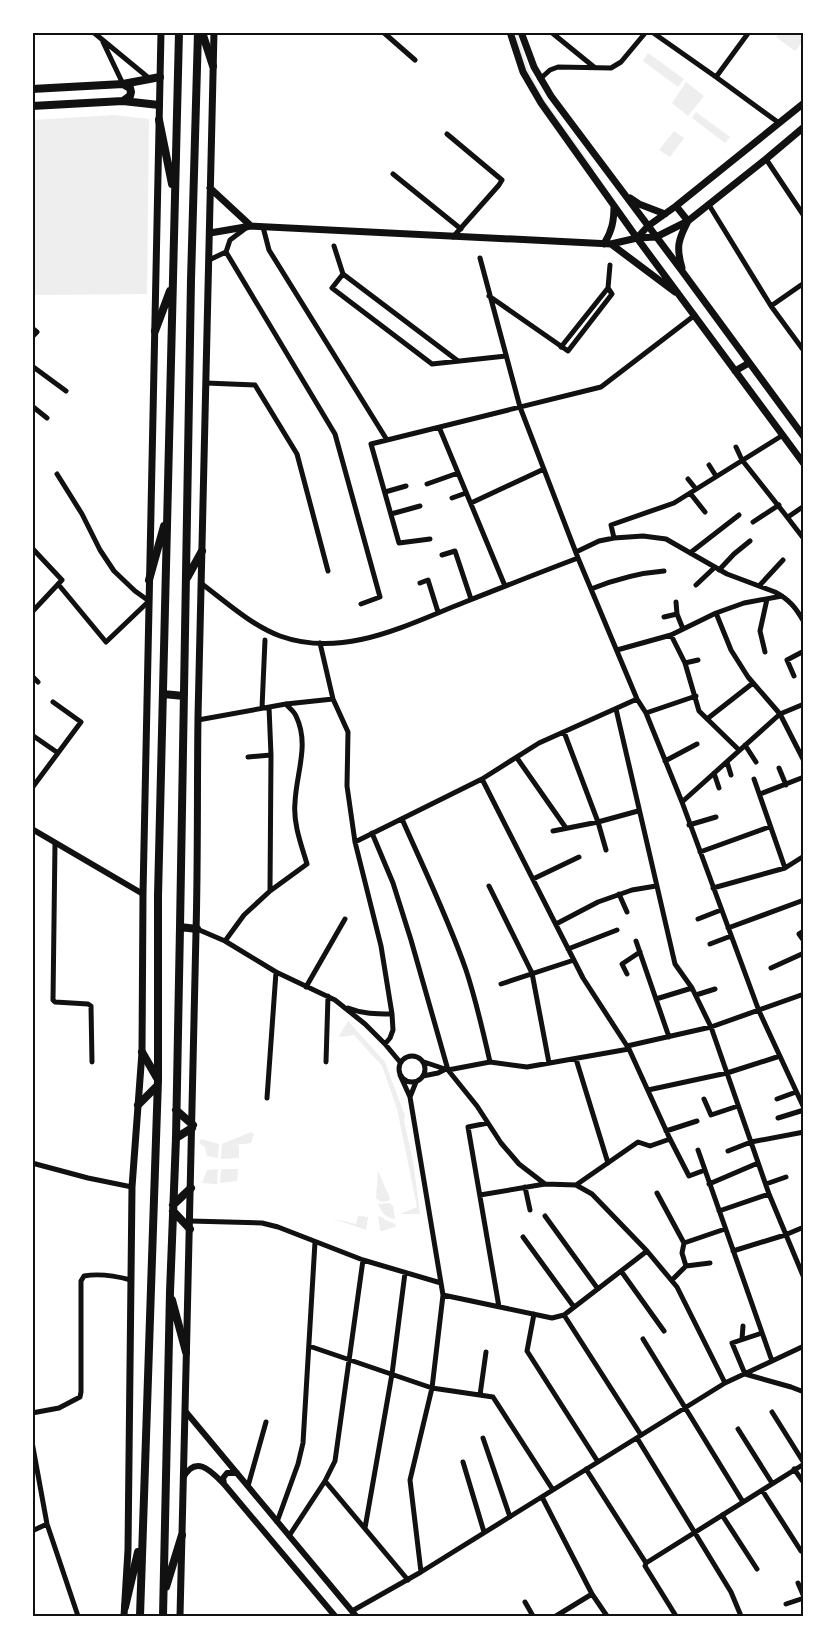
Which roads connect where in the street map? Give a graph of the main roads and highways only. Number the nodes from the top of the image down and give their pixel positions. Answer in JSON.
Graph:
{"nodes":[{"id":1,"x":161,"y":32,"type":"edge"},
{"id":2,"x":179,"y":32,"type":"edge"},
{"id":3,"x":200,"y":32,"type":"edge"},
{"id":4,"x":214,"y":32,"type":"edge"},
{"id":5,"x":510,"y":32,"type":"edge"},
{"id":6,"x":521,"y":32,"type":"edge"},
{"id":7,"x":213,"y":66,"type":"junction"},
{"id":8,"x":160,"y":77,"type":"junction"},
{"id":9,"x":123,"y":84,"type":"junction"},
{"id":10,"x":32,"y":89,"type":"edge"},
{"id":11,"x":123,"y":101,"type":"junction"},
{"id":12,"x":804,"y":103,"type":"edge"},
{"id":13,"x":159,"y":105,"type":"junction"},
{"id":14,"x":32,"y":106,"type":"edge"},
{"id":15,"x":159,"y":120,"type":"junction"},
{"id":16,"x":804,"y":126,"type":"edge"},
{"id":17,"x":210,"y":188,"type":"junction"},
{"id":18,"x":624,"y":194,"type":"junction"},
{"id":19,"x":175,"y":197,"type":"junction"},
{"id":20,"x":614,"y":206,"type":"junction"},
{"id":21,"x":676,"y":206,"type":"junction"},
{"id":22,"x":665,"y":214,"type":"junction"},
{"id":23,"x":688,"y":221,"type":"junction"},
{"id":24,"x":648,"y":226,"type":"junction"},
{"id":25,"x":249,"y":227,"type":"junction"},
{"id":26,"x":210,"y":232,"type":"junction"},
{"id":27,"x":656,"y":237,"type":"junction"},
{"id":28,"x":637,"y":238,"type":"junction"},
{"id":29,"x":608,"y":244,"type":"junction"},
{"id":30,"x":682,"y":270,"type":"junction"},
{"id":31,"x":172,"y":285,"type":"junction"},
{"id":32,"x":681,"y":297,"type":"junction"},
{"id":33,"x":154,"y":332,"type":"junction"},
{"id":34,"x":750,"y":363,"type":"junction"},
{"id":35,"x":735,"y":371,"type":"junction"},
{"id":36,"x":804,"y":437,"type":"edge"},
{"id":37,"x":804,"y":464,"type":"edge"},
{"id":38,"x":167,"y":514,"type":"junction"},
{"id":39,"x":202,"y":551,"type":"junction"},
{"id":40,"x":149,"y":580,"type":"junction"},
{"id":41,"x":186,"y":580,"type":"junction"},
{"id":42,"x":163,"y":694,"type":"junction"},
{"id":43,"x":184,"y":696,"type":"junction"},
{"id":44,"x":180,"y":927,"type":"junction"},
{"id":45,"x":196,"y":929,"type":"junction"},
{"id":46,"x":142,"y":1052,"type":"junction"},
{"id":47,"x":158,"y":1083,"type":"junction"},
{"id":48,"x":138,"y":1105,"type":"junction"},
{"id":49,"x":176,"y":1110,"type":"junction"},
{"id":50,"x":192,"y":1126,"type":"junction"},
{"id":51,"x":176,"y":1138,"type":"junction"},
{"id":52,"x":191,"y":1188,"type":"junction"},
{"id":53,"x":173,"y":1208,"type":"junction"},
{"id":54,"x":190,"y":1225,"type":"junction"},
{"id":55,"x":170,"y":1292,"type":"junction"},
{"id":56,"x":186,"y":1352,"type":"junction"},
{"id":57,"x":182,"y":1535,"type":"junction"},
{"id":58,"x":142,"y":1538,"type":"junction"},
{"id":59,"x":164,"y":1597,"type":"junction"},
{"id":60,"x":125,"y":1607,"type":"junction"},
{"id":61,"x":124,"y":1616,"type":"edge"},
{"id":62,"x":140,"y":1616,"type":"edge"},
{"id":63,"x":163,"y":1616,"type":"edge"},
{"id":64,"x":180,"y":1616,"type":"edge"}],
"edges":[{"from":1,"to":8,"type":"main road"},
{"from":2,"to":19,"type":"main road"},
{"from":3,"to":7,"type":"main road"},
{"from":3,"to":41,"type":"main road"},
{"from":4,"to":7,"type":"main road"},
{"from":5,"to":20,"type":"main road"},
{"from":6,"to":18,"type":"main road"},
{"from":7,"to":17,"type":"main road"},
{"from":8,"to":9,"type":"main road"},
{"from":8,"to":13,"type":"main road"},
{"from":9,"to":10,"type":"main road"},
{"from":9,"to":11,"type":"main road"},
{"from":11,"to":13,"type":"main road"},
{"from":11,"to":14,"type":"main road"},
{"from":12,"to":21,"type":"main road"},
{"from":13,"to":15,"type":"main road"},
{"from":15,"to":19,"type":"main road"},
{"from":15,"to":33,"type":"main road"},
{"from":16,"to":23,"type":"main road"},
{"from":17,"to":25,"type":"main road"},
{"from":17,"to":26,"type":"main road"},
{"from":18,"to":22,"type":"main road"},
{"from":18,"to":24,"type":"main road"},
{"from":19,"to":31,"type":"main road"},
{"from":20,"to":28,"type":"main road"},
{"from":20,"to":29,"type":"main road"},
{"from":21,"to":22,"type":"main road"},
{"from":21,"to":23,"type":"main road"},
{"from":22,"to":24,"type":"main road"},
{"from":23,"to":27,"type":"main road"},
{"from":23,"to":30,"type":"main road"},
{"from":24,"to":27,"type":"main road"},
{"from":24,"to":28,"type":"main road"},
{"from":25,"to":26,"type":"main road"},
{"from":25,"to":29,"type":"main road"},
{"from":26,"to":39,"type":"main road"},
{"from":27,"to":28,"type":"main road"},
{"from":27,"to":30,"type":"main road"},
{"from":28,"to":29,"type":"main road"},
{"from":28,"to":32,"type":"main road"},
{"from":29,"to":32,"type":"main road"},
{"from":30,"to":34,"type":"main road"},
{"from":31,"to":33,"type":"main road"},
{"from":31,"to":38,"type":"main road"},
{"from":32,"to":35,"type":"main road"},
{"from":33,"to":40,"type":"main road"},
{"from":34,"to":35,"type":"main road"},
{"from":34,"to":36,"type":"main road"},
{"from":35,"to":37,"type":"main road"},
{"from":38,"to":40,"type":"main road"},
{"from":38,"to":42,"type":"main road"},
{"from":39,"to":41,"type":"main road"},
{"from":39,"to":45,"type":"main road"},
{"from":40,"to":46,"type":"main road"},
{"from":41,"to":43,"type":"main road"},
{"from":42,"to":43,"type":"main road"},
{"from":42,"to":47,"type":"main road"},
{"from":43,"to":44,"type":"main road"},
{"from":44,"to":45,"type":"main road"},
{"from":44,"to":49,"type":"main road"},
{"from":45,"to":50,"type":"main road"},
{"from":46,"to":47,"type":"main road"},
{"from":46,"to":48,"type":"main road"},
{"from":47,"to":48,"type":"main road"},
{"from":47,"to":58,"type":"main road"},
{"from":48,"to":60,"type":"main road"},
{"from":49,"to":50,"type":"main road"},
{"from":49,"to":51,"type":"main road"},
{"from":50,"to":51,"type":"main road"},
{"from":50,"to":52,"type":"main road"},
{"from":51,"to":53,"type":"main road"},
{"from":52,"to":53,"type":"main road"},
{"from":52,"to":54,"type":"main road"},
{"from":53,"to":54,"type":"main road"},
{"from":53,"to":55,"type":"main road"},
{"from":54,"to":56,"type":"main road"},
{"from":55,"to":56,"type":"main road"},
{"from":55,"to":59,"type":"main road"},
{"from":56,"to":57,"type":"main road"},
{"from":57,"to":59,"type":"main road"},
{"from":57,"to":64,"type":"main road"},
{"from":58,"to":60,"type":"main road"},
{"from":58,"to":62,"type":"main road"},
{"from":59,"to":63,"type":"main road"},
{"from":60,"to":61,"type":"main road"}]}
